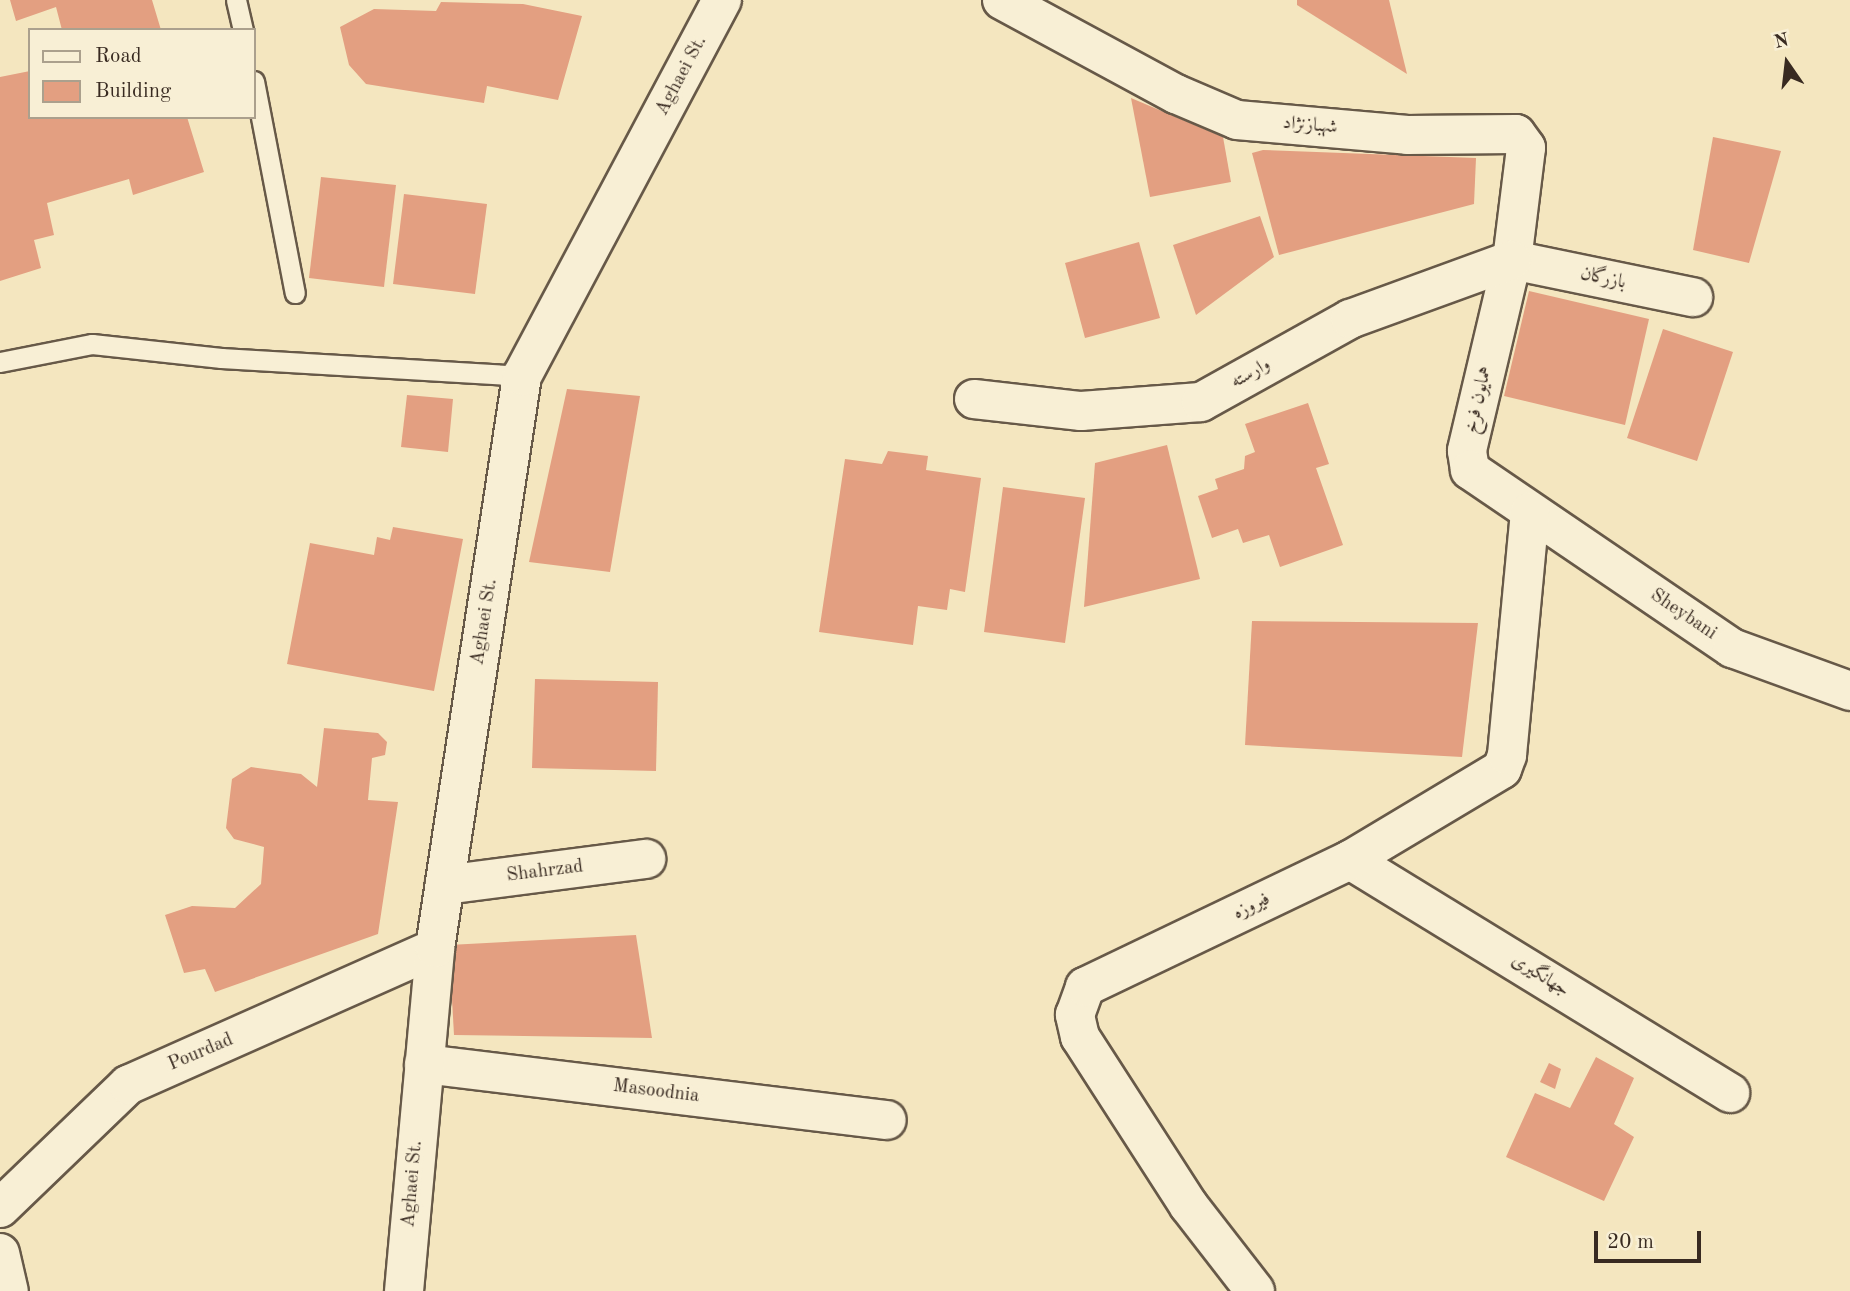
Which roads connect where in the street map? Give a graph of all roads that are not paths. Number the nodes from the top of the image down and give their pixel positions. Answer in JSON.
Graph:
{"nodes":[{"id":1,"x":236,"y":0,"type":"edge"},
{"id":2,"x":722,"y":0,"type":"edge"},
{"id":3,"x":1002,"y":0,"type":"edge"},
{"id":4,"x":243,"y":28,"type":"edge"},
{"id":5,"x":256,"y":91,"type":"edge"},
{"id":6,"x":1513,"y":260,"type":"junction"},
{"id":7,"x":295,"y":293,"type":"dead end"},
{"id":8,"x":1693,"y":297,"type":"dead end"},
{"id":9,"x":0,"y":362,"type":"edge"},
{"id":10,"x":522,"y":376,"type":"junction"},
{"id":11,"x":974,"y":399,"type":"dead end"},
{"id":12,"x":1530,"y":512,"type":"junction"},
{"id":13,"x":1850,"y":691,"type":"edge"},
{"id":14,"x":646,"y":859,"type":"dead end"},
{"id":15,"x":1350,"y":860,"type":"junction"},
{"id":16,"x":445,"y":885,"type":"junction"},
{"id":17,"x":435,"y":948,"type":"junction"},
{"id":18,"x":424,"y":1064,"type":"junction"},
{"id":19,"x":1730,"y":1093,"type":"dead end"},
{"id":20,"x":887,"y":1120,"type":"dead end"},
{"id":21,"x":0,"y":1208,"type":"edge"},
{"id":22,"x":0,"y":1253,"type":"edge"},
{"id":23,"x":9,"y":1291,"type":"edge"},
{"id":24,"x":404,"y":1291,"type":"edge"},
{"id":25,"x":1255,"y":1291,"type":"edge"}],
"edges":[{"from":1,"to":4,"type":"lane"},
{"from":2,"to":10,"type":"street","name":"Aghaei St."},
{"from":3,"to":6,"type":"street","name":"شهبازنژاد"},
{"from":5,"to":7,"type":"lane"},
{"from":6,"to":8,"type":"street","name":"بازرگان"},
{"from":6,"to":11,"type":"street","name":"وارسته"},
{"from":6,"to":12,"type":"street","name":"همایون فرخ"},
{"from":9,"to":10,"type":"lane"},
{"from":10,"to":16,"type":"street","name":"Aghaei St."},
{"from":12,"to":13,"type":"street","name":"Sheybani"},
{"from":12,"to":15,"type":"street","name":"فیروزه"},
{"from":14,"to":16,"type":"street","name":"Shahrzad"},
{"from":15,"to":19,"type":"street","name":"جهانگیری"},
{"from":15,"to":25,"type":"street","name":"فیروزه"},
{"from":16,"to":17,"type":"street","name":"Aghaei St."},
{"from":17,"to":18,"type":"street","name":"Aghaei St."},
{"from":17,"to":21,"type":"street","name":"Pourdad"},
{"from":18,"to":20,"type":"street","name":"Masoodnia"},
{"from":18,"to":24,"type":"street","name":"Aghaei St."},
{"from":22,"to":23,"type":"street"}]}
